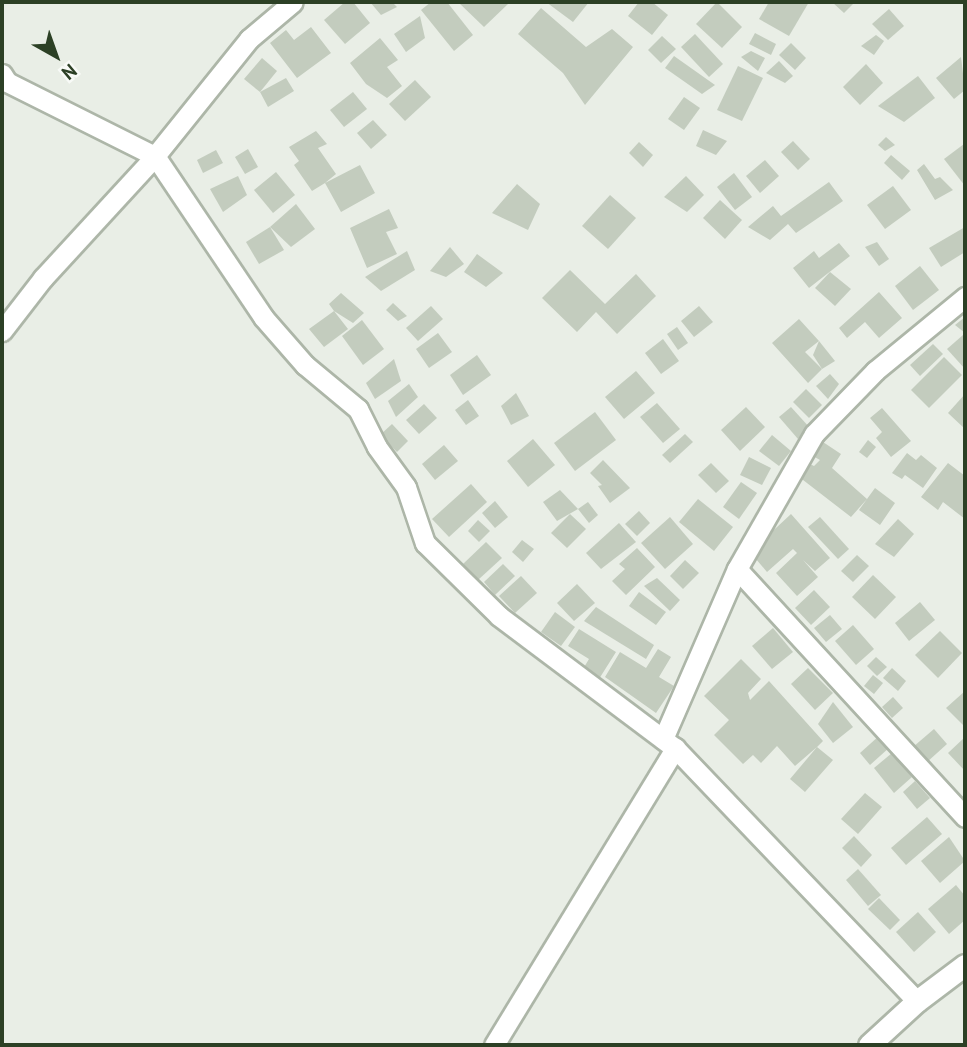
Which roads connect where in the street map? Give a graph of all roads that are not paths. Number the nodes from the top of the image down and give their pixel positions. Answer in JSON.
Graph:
{"nodes":[{"id":1,"x":293,"y":2,"type":"edge"},
{"id":2,"x":2,"y":74,"type":"edge"},
{"id":3,"x":155,"y":156,"type":"junction"},
{"id":4,"x":965,"y":297,"type":"edge"},
{"id":5,"x":2,"y":331,"type":"edge"},
{"id":6,"x":737,"y":569,"type":"junction"},
{"id":7,"x":669,"y":744,"type":"junction"},
{"id":8,"x":965,"y":817,"type":"edge"},
{"id":9,"x":965,"y":965,"type":"edge"},
{"id":10,"x":917,"y":1001,"type":"junction"},
{"id":11,"x":494,"y":1045,"type":"edge"},
{"id":12,"x":869,"y":1045,"type":"edge"}],
"edges":[{"from":1,"to":3,"type":"street"},
{"from":2,"to":3,"type":"street"},
{"from":3,"to":5,"type":"street"},
{"from":3,"to":7,"type":"street"},
{"from":4,"to":6,"type":"street"},
{"from":6,"to":7,"type":"street"},
{"from":6,"to":8,"type":"street"},
{"from":7,"to":10,"type":"street"},
{"from":7,"to":11,"type":"street"},
{"from":9,"to":10,"type":"street"},
{"from":10,"to":12,"type":"street"}]}
